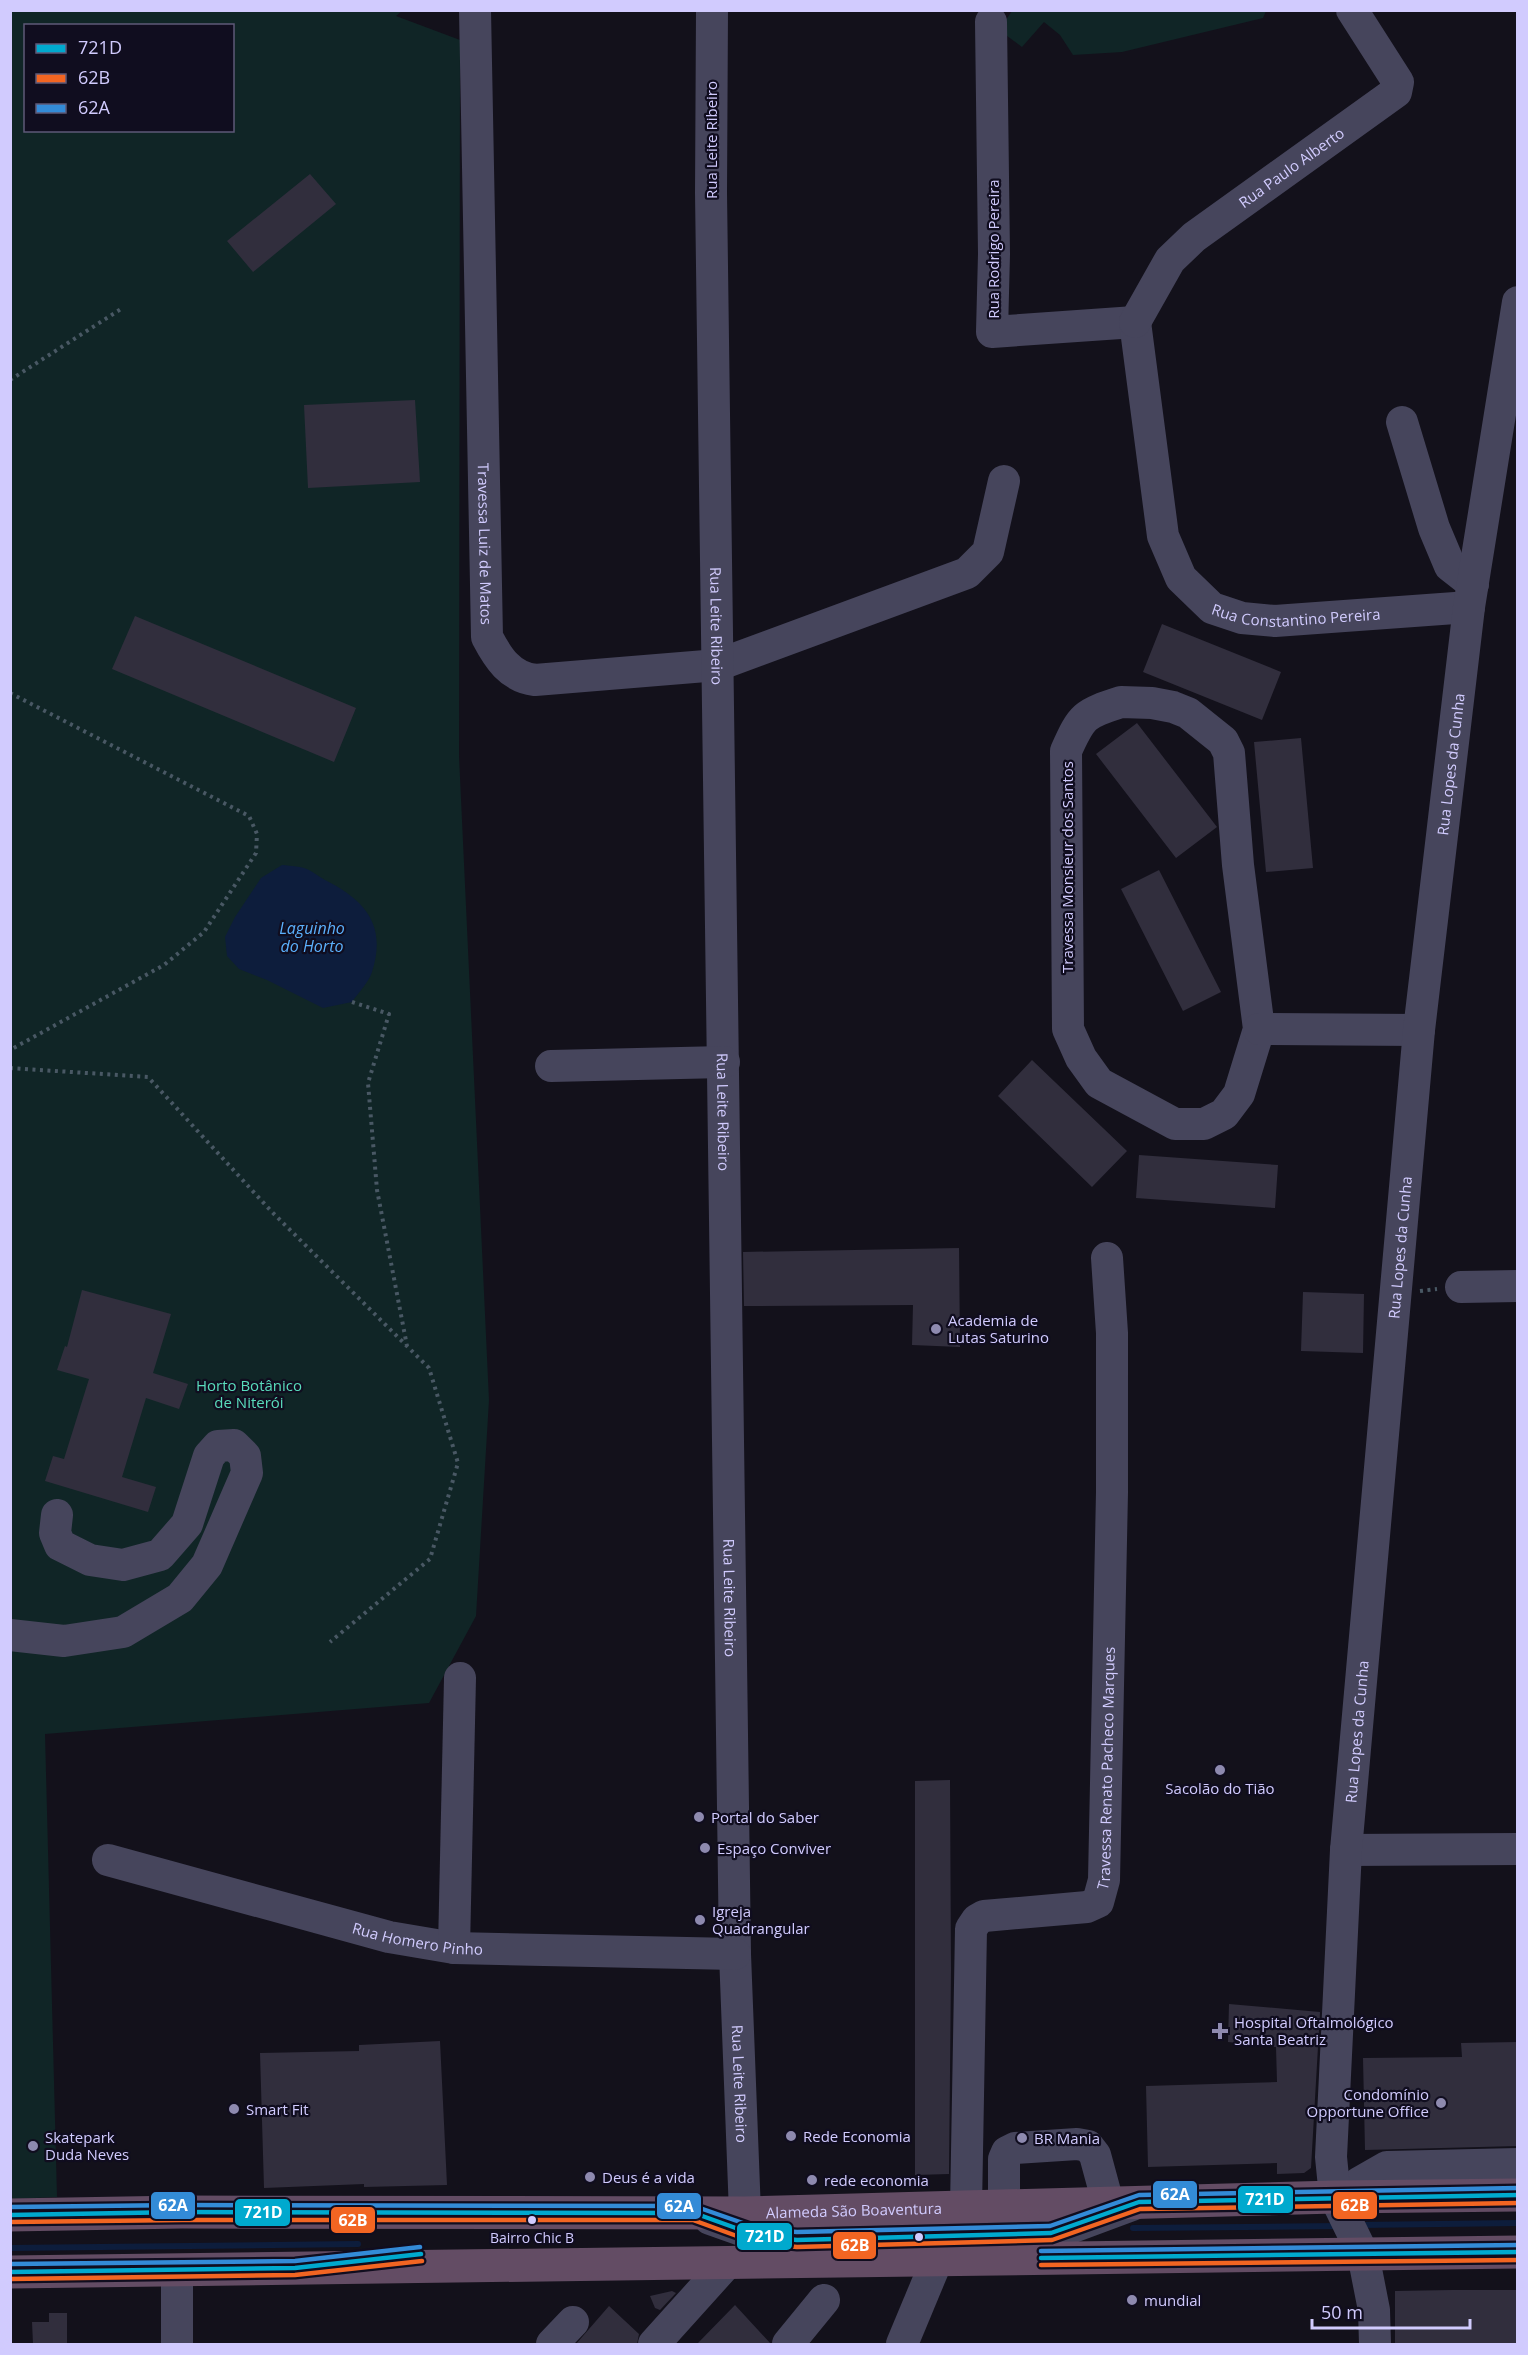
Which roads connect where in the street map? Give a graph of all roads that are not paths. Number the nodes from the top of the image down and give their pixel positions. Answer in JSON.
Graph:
{"nodes":[{"id":1,"x":475,"y":10,"type":"edge"},
{"id":2,"x":712,"y":10,"type":"edge"},
{"id":3,"x":1352,"y":10,"type":"edge"},
{"id":4,"x":991,"y":22,"type":"dead end"},
{"id":5,"x":1518,"y":302,"type":"edge"},
{"id":6,"x":1135,"y":322,"type":"junction"},
{"id":7,"x":1402,"y":422,"type":"dead end"},
{"id":8,"x":1004,"y":481,"type":"dead end"},
{"id":9,"x":1471,"y":595,"type":"junction"},
{"id":10,"x":718,"y":665,"type":"junction"},
{"id":11,"x":1259,"y":1029,"type":"junction"},
{"id":12,"x":1419,"y":1030,"type":"junction"},
{"id":13,"x":723,"y":1062,"type":"junction"},
{"id":14,"x":551,"y":1066,"type":"dead end"},
{"id":15,"x":1107,"y":1258,"type":"dead end"},
{"id":16,"x":1518,"y":1286,"type":"edge"},
{"id":17,"x":1461,"y":1287,"type":"road end"},
{"id":18,"x":57,"y":1515,"type":"dead end"},
{"id":19,"x":10,"y":1635,"type":"edge"},
{"id":20,"x":460,"y":1678,"type":"dead end"},
{"id":21,"x":1518,"y":1849,"type":"edge"},
{"id":22,"x":1346,"y":1850,"type":"junction"},
{"id":23,"x":108,"y":1860,"type":"dead end"},
{"id":24,"x":454,"y":1948,"type":"junction"},
{"id":25,"x":735,"y":1954,"type":"junction"},
{"id":26,"x":1518,"y":2164,"type":"edge"},
{"id":27,"x":1518,"y":2195,"type":"edge"},
{"id":28,"x":1123,"y":2203,"type":"junction"},
{"id":29,"x":1004,"y":2206,"type":"junction"},
{"id":30,"x":966,"y":2208,"type":"junction"},
{"id":31,"x":694,"y":2213,"type":"junction"},
{"id":32,"x":745,"y":2213,"type":"junction"},
{"id":33,"x":10,"y":2215,"type":"edge"},
{"id":34,"x":1349,"y":2220,"type":"junction"},
{"id":35,"x":1518,"y":2252,"type":"edge"},
{"id":36,"x":937,"y":2260,"type":"junction"},
{"id":37,"x":780,"y":2262,"type":"junction"},
{"id":38,"x":727,"y":2263,"type":"junction"},
{"id":39,"x":295,"y":2268,"type":"junction"},
{"id":40,"x":177,"y":2270,"type":"junction"},
{"id":41,"x":10,"y":2272,"type":"edge"},
{"id":42,"x":824,"y":2300,"type":"dead end"},
{"id":43,"x":177,"y":2344,"type":"edge"},
{"id":44,"x":654,"y":2344,"type":"edge"},
{"id":45,"x":788,"y":2344,"type":"edge"},
{"id":46,"x":902,"y":2344,"type":"edge"},
{"id":47,"x":1375,"y":2344,"type":"edge"}],
"edges":[{"from":1,"to":10,"type":"street","name":"Travessa Luiz de Matos"},
{"from":2,"to":10,"type":"street","name":"Rua Leite Ribeiro"},
{"from":3,"to":6,"type":"street","name":"Rua Paulo Alberto"},
{"from":4,"to":6,"type":"street","name":"Rua Rodrigo Pereira"},
{"from":5,"to":9,"type":"street","name":"Rua Lopes da Cunha"},
{"from":6,"to":9,"type":"street","name":"Rua Constantino Pereira"},
{"from":7,"to":9,"type":"street"},
{"from":8,"to":10,"type":"street","name":"Travessa Luiz de Matos"},
{"from":9,"to":12,"type":"street","name":"Rua Lopes da Cunha"},
{"from":10,"to":13,"type":"street","name":"Rua Leite Ribeiro"},
{"from":11,"to":11,"type":"street","name":"Travessa Monsieur dos Santos"},
{"from":11,"to":12,"type":"street"},
{"from":12,"to":22,"type":"street","name":"Rua Lopes da Cunha"},
{"from":13,"to":14,"type":"street"},
{"from":13,"to":25,"type":"street","name":"Rua Leite Ribeiro"},
{"from":15,"to":30,"type":"street","name":"Travessa Renato Pacheco Marques"},
{"from":16,"to":17,"type":"street"},
{"from":18,"to":19,"type":"street"},
{"from":20,"to":24,"type":"street"},
{"from":21,"to":22,"type":"street"},
{"from":22,"to":34,"type":"street","name":"Rua Lopes da Cunha"},
{"from":23,"to":24,"type":"street","name":"Rua Homero Pinho"},
{"from":24,"to":25,"type":"street","name":"Rua Homero Pinho"},
{"from":25,"to":32,"type":"street","name":"Rua Leite Ribeiro"},
{"from":26,"to":34,"type":"street"},
{"from":27,"to":34,"type":"highway","name":"Alameda São Boaventura"},
{"from":28,"to":29,"type":"highway","name":"Alameda São Boaventura"},
{"from":28,"to":29,"type":"street"},
{"from":28,"to":31,"type":"street"},
{"from":28,"to":34,"type":"highway","name":"Alameda São Boaventura"},
{"from":29,"to":30,"type":"highway","name":"Alameda São Boaventura"},
{"from":30,"to":32,"type":"highway","name":"Alameda São Boaventura"},
{"from":31,"to":32,"type":"highway","name":"Alameda São Boaventura"},
{"from":31,"to":33,"type":"highway","name":"Alameda São Boaventura"},
{"from":34,"to":35,"type":"highway","name":"Alameda São Boaventura"},
{"from":34,"to":36,"type":"highway","name":"Alameda São Boaventura"},
{"from":34,"to":47,"type":"street","name":"Rua Lopes da Cunha"},
{"from":36,"to":37,"type":"highway","name":"Alameda São Boaventura"},
{"from":36,"to":46,"type":"street"},
{"from":37,"to":38,"type":"highway","name":"Alameda São Boaventura"},
{"from":37,"to":39,"type":"street"},
{"from":38,"to":39,"type":"highway","name":"Alameda São Boaventura"},
{"from":38,"to":44,"type":"street"},
{"from":39,"to":40,"type":"highway","name":"Alameda São Boaventura"},
{"from":40,"to":41,"type":"highway","name":"Alameda São Boaventura"},
{"from":40,"to":43,"type":"street"},
{"from":42,"to":45,"type":"street"}]}
